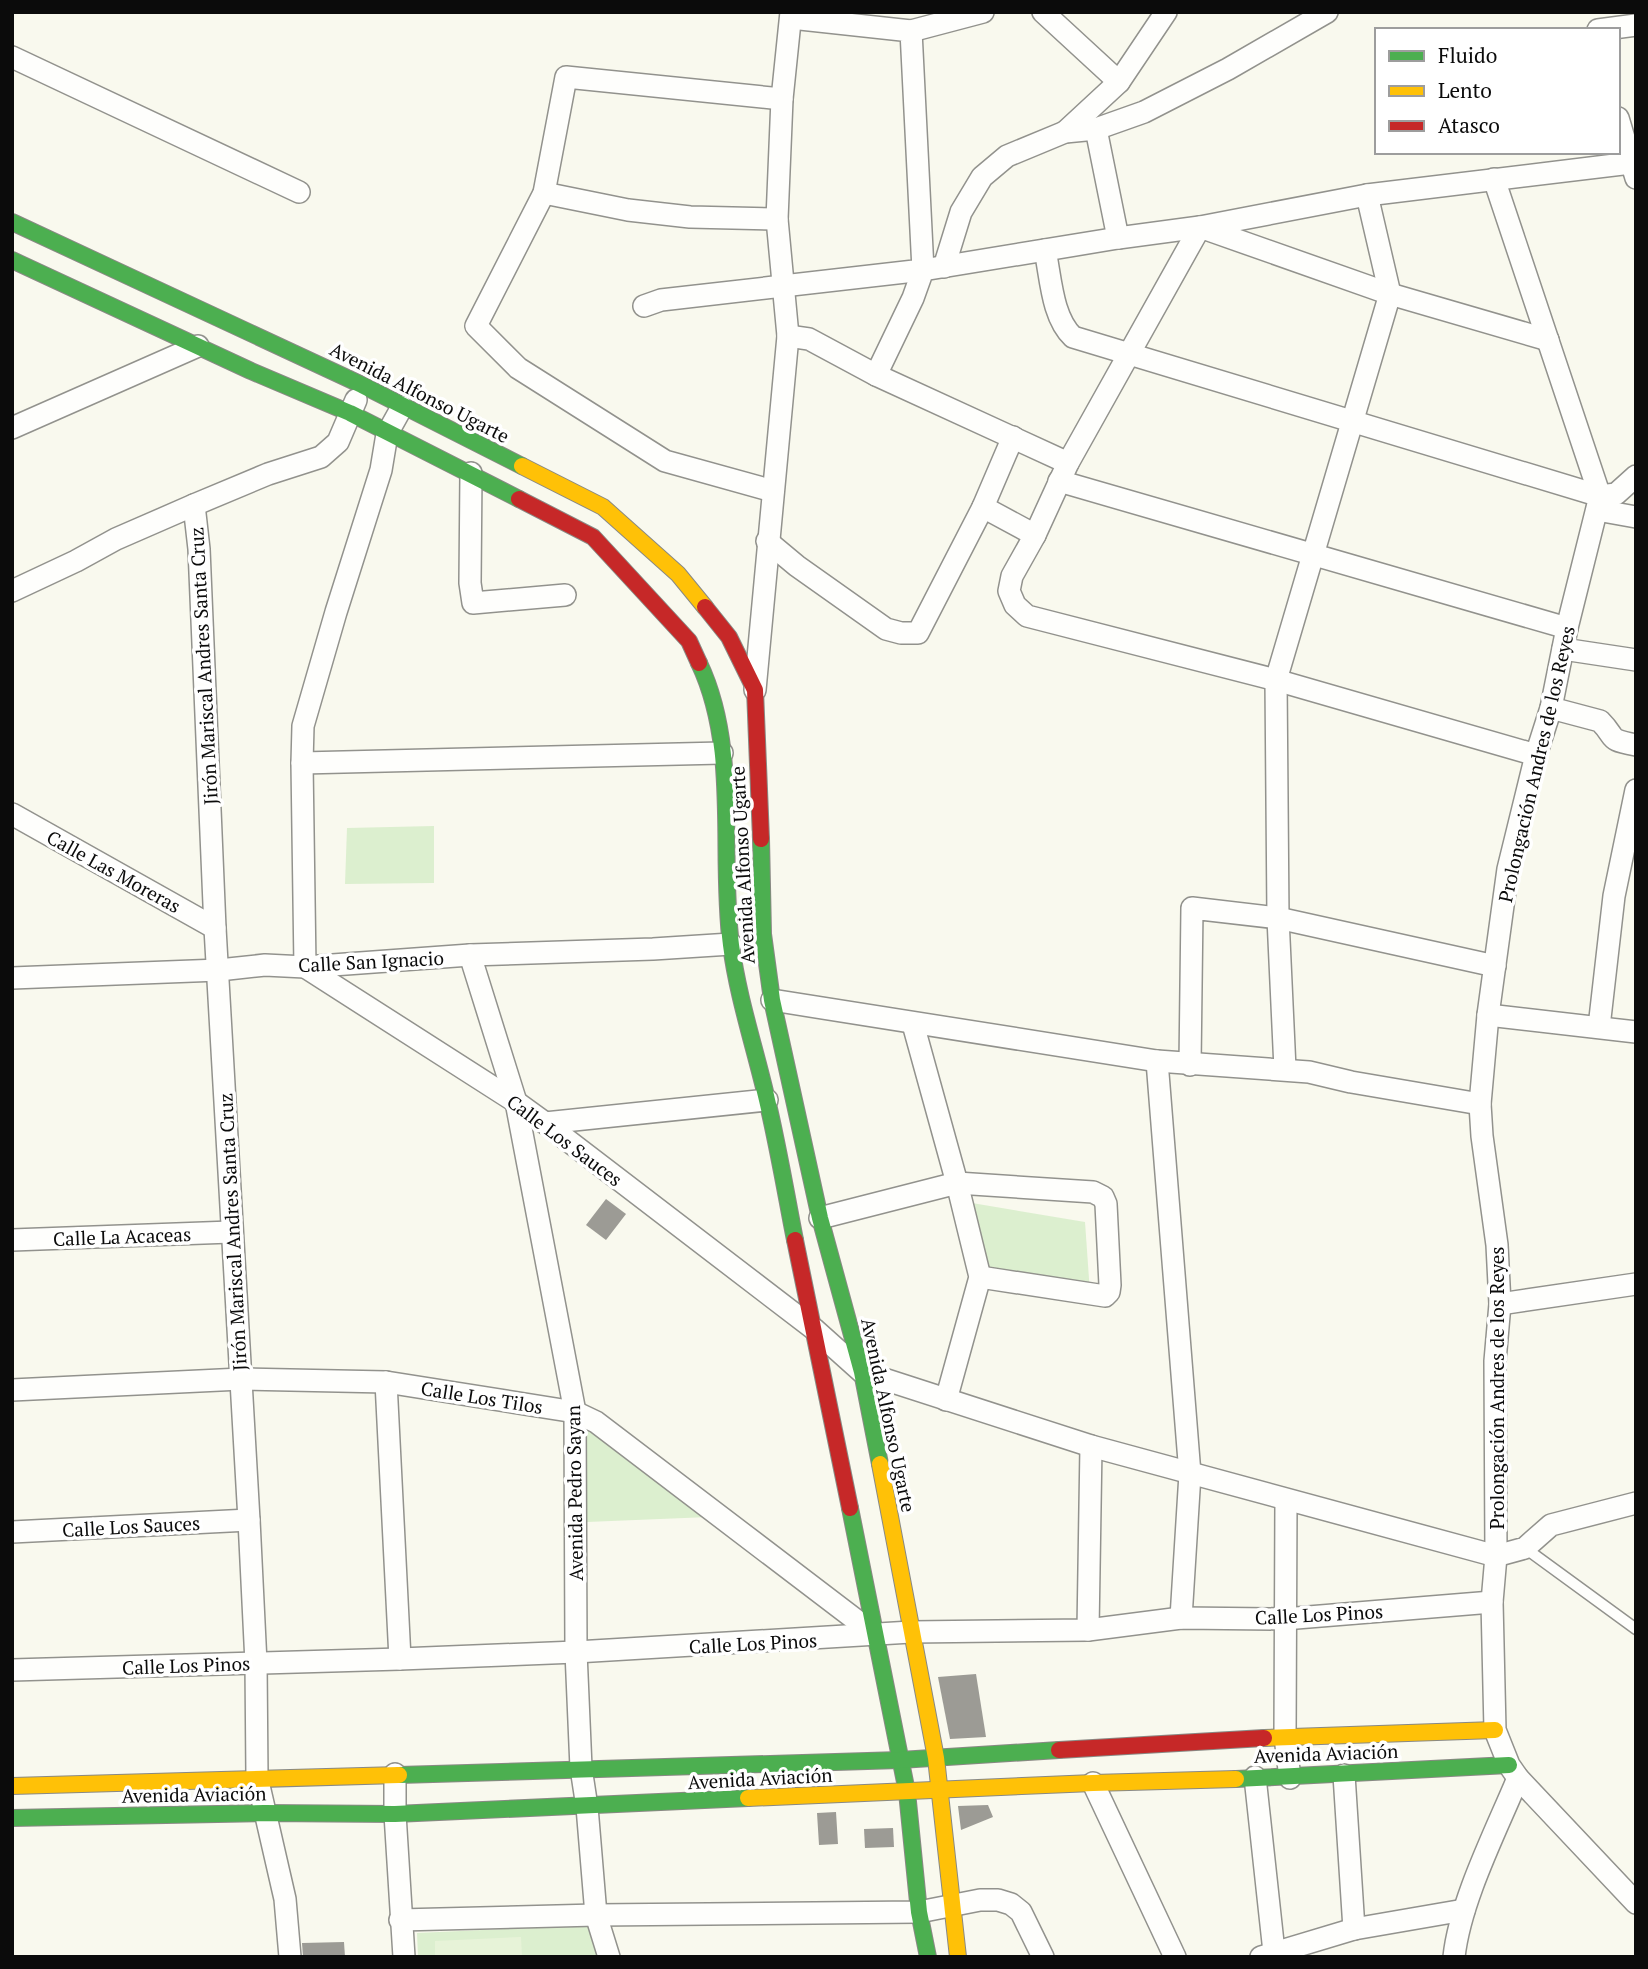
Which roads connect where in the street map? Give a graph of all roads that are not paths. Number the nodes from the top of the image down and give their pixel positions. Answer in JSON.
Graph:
{"nodes":[{"id":1,"x":983,"y":12,"type":"edge"},
{"id":2,"x":1043,"y":12,"type":"edge"},
{"id":3,"x":1166,"y":12,"type":"edge"},
{"id":4,"x":1327,"y":12,"type":"edge"},
{"id":5,"x":1588,"y":12,"type":"edge"},
{"id":6,"x":791,"y":15,"type":"edge"},
{"id":7,"x":1636,"y":25,"type":"edge"},
{"id":8,"x":1595,"y":28,"type":"edge"},
{"id":9,"x":1612,"y":28,"type":"edge"},
{"id":10,"x":911,"y":32,"type":"junction"},
{"id":11,"x":12,"y":57,"type":"edge"},
{"id":12,"x":1119,"y":82,"type":"junction"},
{"id":13,"x":782,"y":99,"type":"junction"},
{"id":14,"x":1620,"y":124,"type":"edge"},
{"id":15,"x":1096,"y":129,"type":"junction"},
{"id":16,"x":1065,"y":132,"type":"junction"},
{"id":17,"x":1633,"y":162,"type":"edge"},
{"id":18,"x":1494,"y":179,"type":"junction"},
{"id":19,"x":299,"y":192,"type":"dead end"},
{"id":20,"x":544,"y":193,"type":"junction"},
{"id":21,"x":1367,"y":195,"type":"junction"},
{"id":22,"x":777,"y":219,"type":"junction"},
{"id":23,"x":12,"y":222,"type":"edge"},
{"id":24,"x":1200,"y":227,"type":"junction"},
{"id":25,"x":1118,"y":237,"type":"junction"},
{"id":26,"x":1045,"y":250,"type":"junction"},
{"id":27,"x":12,"y":260,"type":"edge"},
{"id":28,"x":934,"y":269,"type":"junction"},
{"id":29,"x":783,"y":286,"type":"junction"},
{"id":30,"x":1390,"y":294,"type":"junction"},
{"id":31,"x":644,"y":306,"type":"dead end"},
{"id":32,"x":788,"y":336,"type":"junction"},
{"id":33,"x":1548,"y":340,"type":"junction"},
{"id":34,"x":198,"y":346,"type":"junction"},
{"id":35,"x":1129,"y":355,"type":"junction"},
{"id":36,"x":876,"y":375,"type":"junction"},
{"id":37,"x":362,"y":385,"type":"junction"},
{"id":38,"x":402,"y":407,"type":"junction"},
{"id":39,"x":350,"y":413,"type":"junction"},
{"id":40,"x":1353,"y":421,"type":"junction"},
{"id":41,"x":12,"y":428,"type":"edge"},
{"id":42,"x":387,"y":434,"type":"junction"},
{"id":43,"x":1013,"y":438,"type":"junction"},
{"id":44,"x":1064,"y":472,"type":"junction"},
{"id":45,"x":471,"y":473,"type":"junction"},
{"id":46,"x":1636,"y":476,"type":"edge"},
{"id":47,"x":773,"y":491,"type":"junction"},
{"id":48,"x":1599,"y":503,"type":"junction"},
{"id":49,"x":194,"y":505,"type":"junction"},
{"id":50,"x":983,"y":507,"type":"junction"},
{"id":51,"x":1636,"y":517,"type":"edge"},
{"id":52,"x":1035,"y":535,"type":"junction"},
{"id":53,"x":767,"y":541,"type":"junction"},
{"id":54,"x":1314,"y":556,"type":"junction"},
{"id":55,"x":12,"y":591,"type":"edge"},
{"id":56,"x":565,"y":596,"type":"dead end"},
{"id":57,"x":1565,"y":639,"type":"junction"},
{"id":58,"x":1636,"y":660,"type":"edge"},
{"id":59,"x":1276,"y":680,"type":"junction"},
{"id":60,"x":755,"y":690,"type":"junction"},
{"id":61,"x":1551,"y":708,"type":"junction"},
{"id":62,"x":1636,"y":745,"type":"edge"},
{"id":63,"x":722,"y":754,"type":"junction"},
{"id":64,"x":1536,"y":755,"type":"junction"},
{"id":65,"x":302,"y":763,"type":"junction"},
{"id":66,"x":1636,"y":789,"type":"edge"},
{"id":67,"x":12,"y":814,"type":"edge"},
{"id":68,"x":1628,"y":864,"type":"edge"},
{"id":69,"x":1279,"y":918,"type":"junction"},
{"id":70,"x":215,"y":928,"type":"junction"},
{"id":71,"x":731,"y":944,"type":"junction"},
{"id":72,"x":470,"y":955,"type":"junction"},
{"id":73,"x":1495,"y":966,"type":"junction"},
{"id":74,"x":304,"y":967,"type":"junction"},
{"id":75,"x":219,"y":970,"type":"junction"},
{"id":76,"x":12,"y":978,"type":"edge"},
{"id":77,"x":772,"y":1000,"type":"junction"},
{"id":78,"x":1488,"y":1015,"type":"junction"},
{"id":79,"x":913,"y":1024,"type":"junction"},
{"id":80,"x":1600,"y":1027,"type":"junction"},
{"id":81,"x":1636,"y":1032,"type":"edge"},
{"id":82,"x":1157,"y":1061,"type":"junction"},
{"id":83,"x":1190,"y":1065,"type":"junction"},
{"id":84,"x":1285,"y":1069,"type":"junction"},
{"id":85,"x":767,"y":1100,"type":"junction"},
{"id":86,"x":516,"y":1102,"type":"junction"},
{"id":87,"x":1480,"y":1104,"type":"junction"},
{"id":88,"x":545,"y":1123,"type":"junction"},
{"id":89,"x":957,"y":1183,"type":"junction"},
{"id":90,"x":820,"y":1218,"type":"junction"},
{"id":91,"x":231,"y":1232,"type":"junction"},
{"id":92,"x":12,"y":1240,"type":"edge"},
{"id":93,"x":980,"y":1277,"type":"junction"},
{"id":94,"x":1636,"y":1284,"type":"edge"},
{"id":95,"x":1500,"y":1304,"type":"junction"},
{"id":96,"x":814,"y":1329,"type":"junction"},
{"id":97,"x":862,"y":1372,"type":"junction"},
{"id":98,"x":241,"y":1379,"type":"junction"},
{"id":99,"x":386,"y":1382,"type":"junction"},
{"id":100,"x":12,"y":1390,"type":"edge"},
{"id":101,"x":946,"y":1400,"type":"junction"},
{"id":102,"x":575,"y":1412,"type":"junction"},
{"id":103,"x":1091,"y":1446,"type":"junction"},
{"id":104,"x":1189,"y":1474,"type":"junction"},
{"id":105,"x":1286,"y":1500,"type":"junction"},
{"id":106,"x":1636,"y":1503,"type":"edge"},
{"id":107,"x":249,"y":1520,"type":"junction"},
{"id":108,"x":12,"y":1532,"type":"edge"},
{"id":109,"x":1525,"y":1548,"type":"junction"},
{"id":110,"x":1496,"y":1556,"type":"junction"},
{"id":111,"x":1492,"y":1602,"type":"junction"},
{"id":112,"x":1181,"y":1618,"type":"junction"},
{"id":113,"x":1284,"y":1619,"type":"junction"},
{"id":114,"x":1636,"y":1629,"type":"edge"},
{"id":115,"x":1088,"y":1630,"type":"junction"},
{"id":116,"x":911,"y":1632,"type":"junction"},
{"id":117,"x":877,"y":1636,"type":"junction"},
{"id":118,"x":576,"y":1652,"type":"junction"},
{"id":119,"x":400,"y":1660,"type":"junction"},
{"id":120,"x":256,"y":1663,"type":"junction"},
{"id":121,"x":12,"y":1670,"type":"edge"},
{"id":122,"x":1494,"y":1730,"type":"junction"},
{"id":123,"x":1285,"y":1737,"type":"junction"},
{"id":124,"x":936,"y":1758,"type":"junction"},
{"id":125,"x":900,"y":1760,"type":"junction"},
{"id":126,"x":581,"y":1768,"type":"junction"},
{"id":127,"x":1513,"y":1772,"type":"junction"},
{"id":128,"x":395,"y":1774,"type":"junction"},
{"id":129,"x":1345,"y":1775,"type":"junction"},
{"id":130,"x":257,"y":1777,"type":"junction"},
{"id":131,"x":1255,"y":1777,"type":"junction"},
{"id":132,"x":1290,"y":1778,"type":"junction"},
{"id":133,"x":1093,"y":1783,"type":"junction"},
{"id":134,"x":12,"y":1786,"type":"edge"},
{"id":135,"x":940,"y":1790,"type":"junction"},
{"id":136,"x":907,"y":1792,"type":"junction"},
{"id":137,"x":587,"y":1807,"type":"junction"},
{"id":138,"x":264,"y":1813,"type":"junction"},
{"id":139,"x":395,"y":1814,"type":"junction"},
{"id":140,"x":12,"y":1818,"type":"edge"},
{"id":141,"x":1636,"y":1903,"type":"edge"},
{"id":142,"x":951,"y":1907,"type":"junction"},
{"id":143,"x":1464,"y":1910,"type":"junction"},
{"id":144,"x":919,"y":1913,"type":"junction"},
{"id":145,"x":596,"y":1915,"type":"junction"},
{"id":146,"x":400,"y":1920,"type":"junction"},
{"id":147,"x":1354,"y":1929,"type":"junction"},
{"id":148,"x":1268,"y":1954,"type":"edge"},
{"id":149,"x":290,"y":1957,"type":"edge"},
{"id":150,"x":404,"y":1957,"type":"edge"},
{"id":151,"x":609,"y":1957,"type":"edge"},
{"id":152,"x":928,"y":1957,"type":"edge"},
{"id":153,"x":958,"y":1957,"type":"edge"},
{"id":154,"x":1044,"y":1957,"type":"edge"},
{"id":155,"x":1175,"y":1957,"type":"edge"},
{"id":156,"x":1454,"y":1957,"type":"edge"}],
"edges":[{"from":1,"to":10,"type":"street"},
{"from":2,"to":12,"type":"street"},
{"from":3,"to":12,"type":"street"},
{"from":4,"to":15,"type":"street"},
{"from":5,"to":8,"type":"street"},
{"from":6,"to":10,"type":"street"},
{"from":6,"to":13,"type":"street"},
{"from":7,"to":9,"type":"street"},
{"from":10,"to":28,"type":"street"},
{"from":11,"to":19,"type":"street"},
{"from":12,"to":16,"type":"street"},
{"from":13,"to":20,"type":"street"},
{"from":13,"to":22,"type":"street"},
{"from":14,"to":17,"type":"street"},
{"from":15,"to":16,"type":"street"},
{"from":15,"to":25,"type":"street"},
{"from":16,"to":28,"type":"street"},
{"from":17,"to":18,"type":"street"},
{"from":18,"to":21,"type":"street"},
{"from":18,"to":33,"type":"street"},
{"from":20,"to":22,"type":"street"},
{"from":20,"to":47,"type":"street"},
{"from":21,"to":24,"type":"street"},
{"from":21,"to":30,"type":"street"},
{"from":22,"to":29,"type":"street"},
{"from":23,"to":37,"type":"main road","name":"Avenida Alfonso Ugarte"},
{"from":24,"to":25,"type":"street"},
{"from":24,"to":30,"type":"street"},
{"from":24,"to":35,"type":"street"},
{"from":25,"to":26,"type":"street"},
{"from":26,"to":28,"type":"street"},
{"from":26,"to":35,"type":"street"},
{"from":27,"to":34,"type":"main road","name":"Avenida Alfonso Ugarte"},
{"from":28,"to":29,"type":"street"},
{"from":28,"to":36,"type":"street"},
{"from":29,"to":31,"type":"street"},
{"from":29,"to":32,"type":"street"},
{"from":30,"to":33,"type":"street"},
{"from":30,"to":40,"type":"street"},
{"from":32,"to":36,"type":"street"},
{"from":32,"to":47,"type":"street"},
{"from":33,"to":48,"type":"street"},
{"from":34,"to":39,"type":"main road","name":"Avenida Alfonso Ugarte"},
{"from":34,"to":41,"type":"street"},
{"from":35,"to":40,"type":"street"},
{"from":35,"to":44,"type":"street"},
{"from":36,"to":43,"type":"street"},
{"from":37,"to":38,"type":"main road","name":"Avenida Alfonso Ugarte"},
{"from":37,"to":39,"type":"street"},
{"from":38,"to":42,"type":"street"},
{"from":38,"to":60,"type":"main road","name":"Avenida Alfonso Ugarte"},
{"from":39,"to":42,"type":"main road","name":"Avenida Alfonso Ugarte"},
{"from":39,"to":49,"type":"street"},
{"from":40,"to":48,"type":"street"},
{"from":40,"to":54,"type":"street"},
{"from":42,"to":45,"type":"main road","name":"Avenida Alfonso Ugarte"},
{"from":42,"to":65,"type":"street"},
{"from":43,"to":44,"type":"street"},
{"from":43,"to":50,"type":"street"},
{"from":44,"to":52,"type":"street"},
{"from":44,"to":54,"type":"street"},
{"from":45,"to":56,"type":"street"},
{"from":45,"to":63,"type":"main road","name":"Avenida Alfonso Ugarte"},
{"from":46,"to":48,"type":"street"},
{"from":47,"to":53,"type":"street"},
{"from":48,"to":51,"type":"street"},
{"from":48,"to":57,"type":"street","name":"Prolongación Andres de los Reyes"},
{"from":49,"to":55,"type":"street"},
{"from":49,"to":70,"type":"street","name":"Jirón Mariscal Andres Santa Cruz"},
{"from":50,"to":52,"type":"street"},
{"from":50,"to":53,"type":"street"},
{"from":52,"to":59,"type":"street"},
{"from":53,"to":60,"type":"street"},
{"from":54,"to":57,"type":"street"},
{"from":54,"to":59,"type":"street"},
{"from":57,"to":58,"type":"street"},
{"from":57,"to":61,"type":"street","name":"Prolongación Andres de los Reyes"},
{"from":59,"to":64,"type":"street"},
{"from":59,"to":69,"type":"street"},
{"from":60,"to":77,"type":"main road","name":"Avenida Alfonso Ugarte"},
{"from":61,"to":62,"type":"street"},
{"from":61,"to":64,"type":"street","name":"Prolongación Andres de los Reyes"},
{"from":63,"to":65,"type":"street"},
{"from":63,"to":71,"type":"main road","name":"Avenida Alfonso Ugarte"},
{"from":64,"to":73,"type":"street","name":"Prolongación Andres de los Reyes"},
{"from":65,"to":74,"type":"street"},
{"from":66,"to":68,"type":"street"},
{"from":67,"to":70,"type":"street","name":"Calle Las Moreras"},
{"from":68,"to":80,"type":"street"},
{"from":69,"to":73,"type":"street"},
{"from":69,"to":83,"type":"street"},
{"from":69,"to":84,"type":"street"},
{"from":70,"to":75,"type":"street","name":"Jirón Mariscal Andres Santa Cruz"},
{"from":71,"to":72,"type":"street","name":"Calle San Ignacio"},
{"from":71,"to":85,"type":"main road","name":"Avenida Alfonso Ugarte"},
{"from":72,"to":74,"type":"street","name":"Calle San Ignacio"},
{"from":72,"to":86,"type":"street","name":"Avenida Pedro Sayan"},
{"from":73,"to":78,"type":"street","name":"Prolongación Andres de los Reyes"},
{"from":74,"to":75,"type":"street","name":"Calle San Ignacio"},
{"from":74,"to":86,"type":"street","name":"Calle Los Sauces"},
{"from":75,"to":76,"type":"street","name":"Calle San Ignacio"},
{"from":75,"to":91,"type":"street","name":"Jirón Mariscal Andres Santa Cruz"},
{"from":77,"to":79,"type":"street"},
{"from":77,"to":90,"type":"main road","name":"Avenida Alfonso Ugarte"},
{"from":78,"to":80,"type":"street"},
{"from":78,"to":87,"type":"street","name":"Prolongación Andres de los Reyes"},
{"from":79,"to":82,"type":"street"},
{"from":79,"to":89,"type":"street"},
{"from":80,"to":81,"type":"street"},
{"from":82,"to":83,"type":"street"},
{"from":82,"to":104,"type":"street"},
{"from":83,"to":84,"type":"street"},
{"from":84,"to":87,"type":"street"},
{"from":85,"to":88,"type":"street"},
{"from":85,"to":96,"type":"main road","name":"Avenida Alfonso Ugarte"},
{"from":86,"to":88,"type":"street","name":"Calle Los Sauces"},
{"from":86,"to":102,"type":"street","name":"Avenida Pedro Sayan"},
{"from":87,"to":95,"type":"street","name":"Prolongación Andres de los Reyes"},
{"from":88,"to":96,"type":"street","name":"Calle Los Sauces"},
{"from":89,"to":90,"type":"street"},
{"from":89,"to":93,"type":"street"},
{"from":89,"to":93,"type":"street"},
{"from":90,"to":97,"type":"main road","name":"Avenida Alfonso Ugarte"},
{"from":91,"to":92,"type":"street","name":"Calle La Acaceas"},
{"from":91,"to":98,"type":"street","name":"Jirón Mariscal Andres Santa Cruz"},
{"from":93,"to":101,"type":"street"},
{"from":94,"to":95,"type":"street"},
{"from":95,"to":110,"type":"street","name":"Prolongación Andres de los Reyes"},
{"from":96,"to":97,"type":"street","name":"Calle Los Sauces"},
{"from":96,"to":117,"type":"main road","name":"Avenida Alfonso Ugarte"},
{"from":97,"to":101,"type":"street"},
{"from":97,"to":116,"type":"main road","name":"Avenida Alfonso Ugarte"},
{"from":98,"to":99,"type":"street","name":"Calle Los Tilos"},
{"from":98,"to":100,"type":"street","name":"Calle Los Tilos"},
{"from":98,"to":107,"type":"street","name":"Jirón Mariscal Andres Santa Cruz"},
{"from":99,"to":102,"type":"street","name":"Calle Los Tilos"},
{"from":99,"to":119,"type":"street"},
{"from":101,"to":103,"type":"street"},
{"from":102,"to":117,"type":"street","name":"Calle Los Tilos"},
{"from":102,"to":118,"type":"street","name":"Avenida Pedro Sayan"},
{"from":103,"to":104,"type":"street"},
{"from":103,"to":115,"type":"street"},
{"from":104,"to":105,"type":"street"},
{"from":104,"to":112,"type":"street"},
{"from":105,"to":110,"type":"street"},
{"from":105,"to":113,"type":"street"},
{"from":106,"to":109,"type":"street"},
{"from":107,"to":108,"type":"street","name":"Calle Los Sauces"},
{"from":107,"to":120,"type":"street","name":"Jirón Mariscal Andres Santa Cruz"},
{"from":109,"to":110,"type":"street"},
{"from":109,"to":114,"type":"lane"},
{"from":110,"to":111,"type":"street","name":"Prolongación Andres de los Reyes"},
{"from":111,"to":113,"type":"street","name":"Calle Los Pinos"},
{"from":111,"to":122,"type":"street","name":"Prolongación Andres de los Reyes"},
{"from":112,"to":113,"type":"street","name":"Calle Los Pinos"},
{"from":112,"to":115,"type":"street","name":"Calle Los Pinos"},
{"from":113,"to":123,"type":"street"},
{"from":115,"to":116,"type":"street","name":"Calle Los Pinos"},
{"from":116,"to":117,"type":"street","name":"Calle Los Pinos"},
{"from":116,"to":124,"type":"main road","name":"Avenida Alfonso Ugarte"},
{"from":117,"to":118,"type":"street","name":"Calle Los Pinos"},
{"from":117,"to":125,"type":"main road","name":"Avenida Alfonso Ugarte"},
{"from":118,"to":119,"type":"street","name":"Calle Los Pinos"},
{"from":118,"to":126,"type":"street","name":"Avenida Pedro Sayan"},
{"from":119,"to":120,"type":"street","name":"Calle Los Pinos"},
{"from":120,"to":121,"type":"street","name":"Calle Los Pinos"},
{"from":120,"to":130,"type":"street","name":"Jirón Mariscal Andres Santa Cruz"},
{"from":122,"to":123,"type":"main road","name":"Avenida Aviación"},
{"from":122,"to":127,"type":"street","name":"Prolongación Andres de los Reyes"},
{"from":123,"to":124,"type":"main road","name":"Avenida Aviación"},
{"from":123,"to":132,"type":"street"},
{"from":124,"to":125,"type":"main road","name":"Avenida Aviación"},
{"from":124,"to":135,"type":"main road","name":"Avenida Alfonso Ugarte"},
{"from":125,"to":126,"type":"main road","name":"Avenida Aviación"},
{"from":125,"to":136,"type":"main road","name":"Avenida Alfonso Ugarte"},
{"from":126,"to":128,"type":"main road","name":"Avenida Aviación"},
{"from":126,"to":137,"type":"street","name":"Avenida Pedro Sayan"},
{"from":127,"to":129,"type":"main road","name":"Avenida Aviación"},
{"from":127,"to":141,"type":"street","name":"Prolongación Andres de los Reyes"},
{"from":127,"to":143,"type":"street"},
{"from":128,"to":130,"type":"main road","name":"Avenida Aviación"},
{"from":128,"to":139,"type":"street"},
{"from":129,"to":132,"type":"main road","name":"Avenida Aviación"},
{"from":129,"to":147,"type":"street"},
{"from":130,"to":134,"type":"main road","name":"Avenida Aviación"},
{"from":130,"to":138,"type":"street","name":"Jirón Mariscal Andres Santa Cruz"},
{"from":131,"to":132,"type":"main road","name":"Avenida Aviación"},
{"from":131,"to":133,"type":"main road","name":"Avenida Aviación"},
{"from":131,"to":148,"type":"street"},
{"from":133,"to":135,"type":"main road","name":"Avenida Aviación"},
{"from":133,"to":155,"type":"street"},
{"from":135,"to":136,"type":"main road","name":"Avenida Aviación"},
{"from":135,"to":142,"type":"main road","name":"Avenida Alfonso Ugarte"},
{"from":136,"to":137,"type":"main road","name":"Avenida Aviación"},
{"from":136,"to":144,"type":"main road","name":"Avenida Alfonso Ugarte"},
{"from":137,"to":139,"type":"main road","name":"Avenida Aviación"},
{"from":137,"to":145,"type":"street","name":"Avenida Pedro Sayan"},
{"from":138,"to":139,"type":"main road","name":"Avenida Aviación"},
{"from":138,"to":140,"type":"main road","name":"Avenida Aviación"},
{"from":138,"to":149,"type":"street","name":"Jirón Mariscal Andres Santa Cruz"},
{"from":139,"to":146,"type":"street"},
{"from":142,"to":144,"type":"street"},
{"from":142,"to":153,"type":"main road","name":"Avenida Alfonso Ugarte"},
{"from":142,"to":154,"type":"street"},
{"from":143,"to":147,"type":"street"},
{"from":143,"to":156,"type":"street"},
{"from":144,"to":145,"type":"street"},
{"from":144,"to":152,"type":"main road","name":"Avenida Alfonso Ugarte"},
{"from":145,"to":146,"type":"street"},
{"from":145,"to":151,"type":"street","name":"Avenida Pedro Sayan"},
{"from":146,"to":150,"type":"street"},
{"from":147,"to":148,"type":"street"}]}
